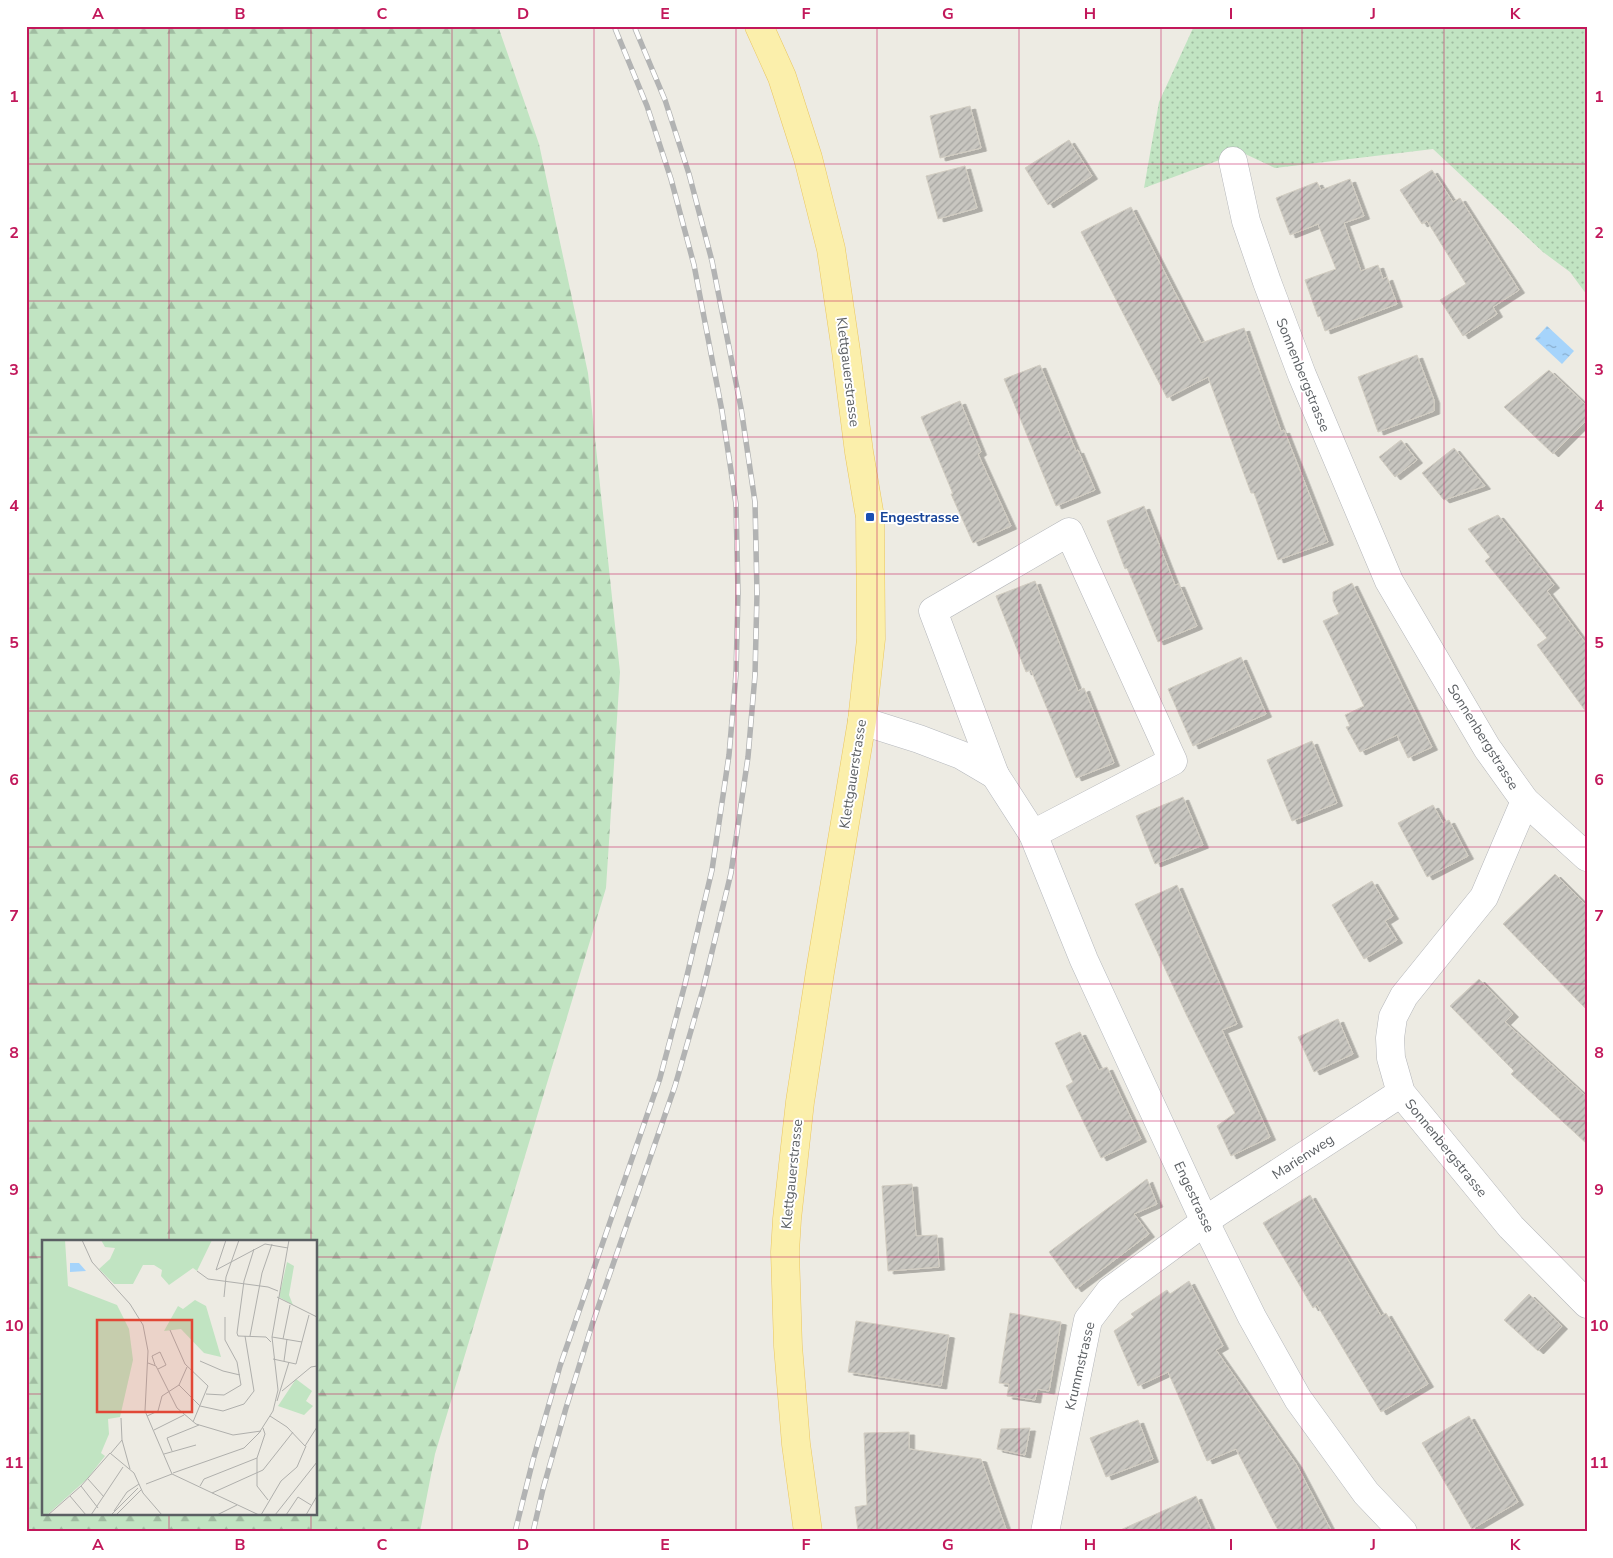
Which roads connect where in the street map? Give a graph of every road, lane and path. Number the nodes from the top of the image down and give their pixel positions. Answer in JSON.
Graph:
{"nodes":[{"id":1,"x":759,"y":26,"type":"edge"},
{"id":2,"x":1233,"y":161,"type":"dead end"},
{"id":3,"x":862,"y":721,"type":"junction"},
{"id":4,"x":995,"y":775,"type":"junction"},
{"id":5,"x":1525,"y":801,"type":"junction"},
{"id":6,"x":1033,"y":834,"type":"junction"},
{"id":7,"x":1587,"y":857,"type":"edge"},
{"id":8,"x":1401,"y":1092,"type":"junction"},
{"id":9,"x":1205,"y":1222,"type":"junction"},
{"id":10,"x":1587,"y":1304,"type":"edge"},
{"id":11,"x":808,"y":1532,"type":"edge"},
{"id":12,"x":1045,"y":1532,"type":"edge"},
{"id":13,"x":1403,"y":1532,"type":"edge"}],
"edges":[{"from":1,"to":3,"type":"main road","name":"Klettgauerstrasse"},
{"from":2,"to":5,"type":"street","name":"Sonnenbergstrasse"},
{"from":3,"to":4,"type":"street","name":"Engestrasse"},
{"from":3,"to":11,"type":"main road","name":"Klettgauerstrasse"},
{"from":4,"to":6,"type":"street","name":"Engestrasse"},
{"from":4,"to":6,"type":"street","name":"Engestrasse"},
{"from":5,"to":7,"type":"street"},
{"from":5,"to":8,"type":"street","name":"Sonnenbergstrasse"},
{"from":6,"to":9,"type":"street","name":"Engestrasse"},
{"from":8,"to":9,"type":"street","name":"Marienweg"},
{"from":8,"to":10,"type":"street","name":"Sonnenbergstrasse"},
{"from":9,"to":12,"type":"street","name":"Krummstrasse"},
{"from":9,"to":13,"type":"street","name":"Engestrasse"}]}
